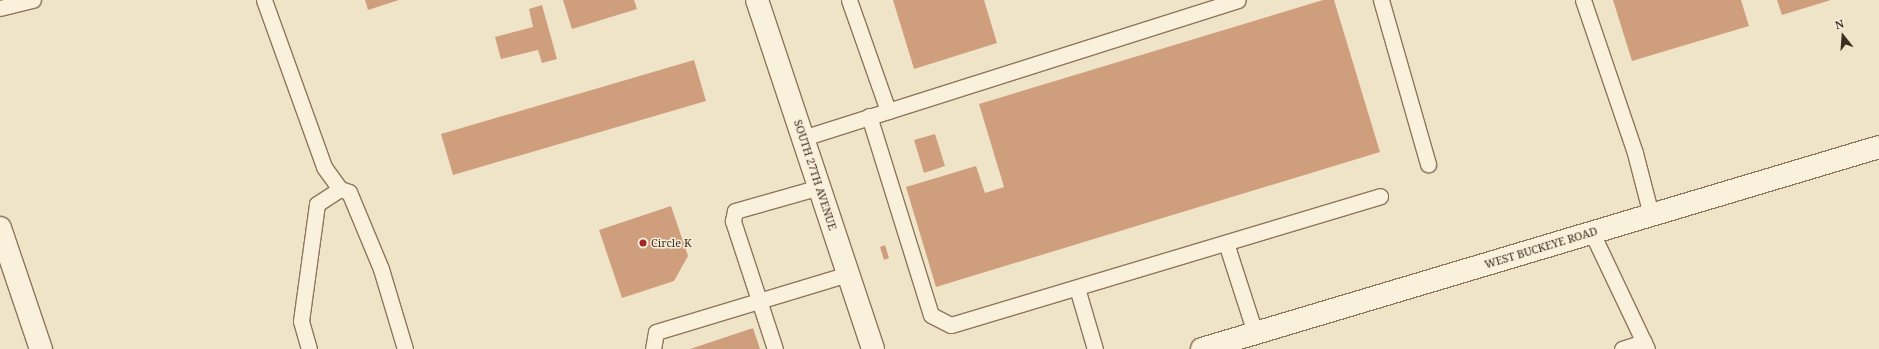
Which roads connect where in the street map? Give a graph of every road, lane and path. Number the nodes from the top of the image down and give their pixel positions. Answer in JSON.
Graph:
{"nodes":[{"id":1,"x":33,"y":0,"type":"edge"},
{"id":2,"x":264,"y":0,"type":"edge"},
{"id":3,"x":757,"y":0,"type":"edge"},
{"id":4,"x":849,"y":0,"type":"edge"},
{"id":5,"x":1238,"y":0,"type":"edge"},
{"id":6,"x":1381,"y":0,"type":"edge"},
{"id":7,"x":1583,"y":0,"type":"edge"},
{"id":8,"x":0,"y":8,"type":"edge"},
{"id":9,"x":888,"y":111,"type":"junction"},
{"id":10,"x":869,"y":116,"type":"junction"},
{"id":11,"x":803,"y":138,"type":"junction"},
{"id":12,"x":1879,"y":147,"type":"edge"},
{"id":13,"x":1428,"y":164,"type":"dead end"},
{"id":14,"x":819,"y":187,"type":"junction"},
{"id":15,"x":340,"y":189,"type":"junction"},
{"id":16,"x":1380,"y":196,"type":"dead end"},
{"id":17,"x":1651,"y":215,"type":"junction"},
{"id":18,"x":0,"y":228,"type":"edge"},
{"id":19,"x":1592,"y":233,"type":"junction"},
{"id":20,"x":1226,"y":243,"type":"junction"},
{"id":21,"x":848,"y":274,"type":"junction"},
{"id":22,"x":1077,"y":288,"type":"junction"},
{"id":23,"x":760,"y":301,"type":"junction"},
{"id":24,"x":1255,"y":333,"type":"junction"},
{"id":25,"x":1646,"y":346,"type":"edge"},
{"id":26,"x":41,"y":349,"type":"edge"},
{"id":27,"x":309,"y":349,"type":"edge"},
{"id":28,"x":404,"y":349,"type":"edge"},
{"id":29,"x":653,"y":349,"type":"edge"},
{"id":30,"x":775,"y":349,"type":"edge"},
{"id":31,"x":873,"y":349,"type":"edge"},
{"id":32,"x":1095,"y":349,"type":"edge"},
{"id":33,"x":1202,"y":349,"type":"edge"},
{"id":34,"x":1622,"y":349,"type":"edge"}],
"edges":[{"from":1,"to":8,"type":"lane"},
{"from":2,"to":15,"type":"lane"},
{"from":3,"to":11,"type":"main road","name":"SOUTH 27TH AVENUE"},
{"from":4,"to":9,"type":"lane"},
{"from":5,"to":9,"type":"lane"},
{"from":6,"to":13,"type":"lane"},
{"from":7,"to":17,"type":"lane"},
{"from":9,"to":10,"type":"lane"},
{"from":10,"to":11,"type":"lane"},
{"from":10,"to":22,"type":"lane"},
{"from":11,"to":14,"type":"main road","name":"SOUTH 27TH AVENUE"},
{"from":12,"to":17,"type":"main road","name":"WEST BUCKEYE ROAD"},
{"from":14,"to":21,"type":"main road","name":"SOUTH 27TH AVENUE"},
{"from":14,"to":23,"type":"lane"},
{"from":15,"to":27,"type":"lane"},
{"from":15,"to":28,"type":"lane"},
{"from":16,"to":20,"type":"lane"},
{"from":17,"to":19,"type":"main road","name":"WEST BUCKEYE ROAD"},
{"from":18,"to":26,"type":"main road"},
{"from":19,"to":24,"type":"main road","name":"WEST BUCKEYE ROAD"},
{"from":19,"to":25,"type":"lane"},
{"from":20,"to":22,"type":"lane"},
{"from":20,"to":24,"type":"lane"},
{"from":21,"to":23,"type":"lane"},
{"from":21,"to":31,"type":"main road","name":"SOUTH 27TH AVENUE"},
{"from":22,"to":32,"type":"lane"},
{"from":23,"to":29,"type":"lane"},
{"from":23,"to":30,"type":"lane"},
{"from":24,"to":33,"type":"main road","name":"WEST BUCKEYE ROAD"},
{"from":25,"to":34,"type":"lane"}]}
